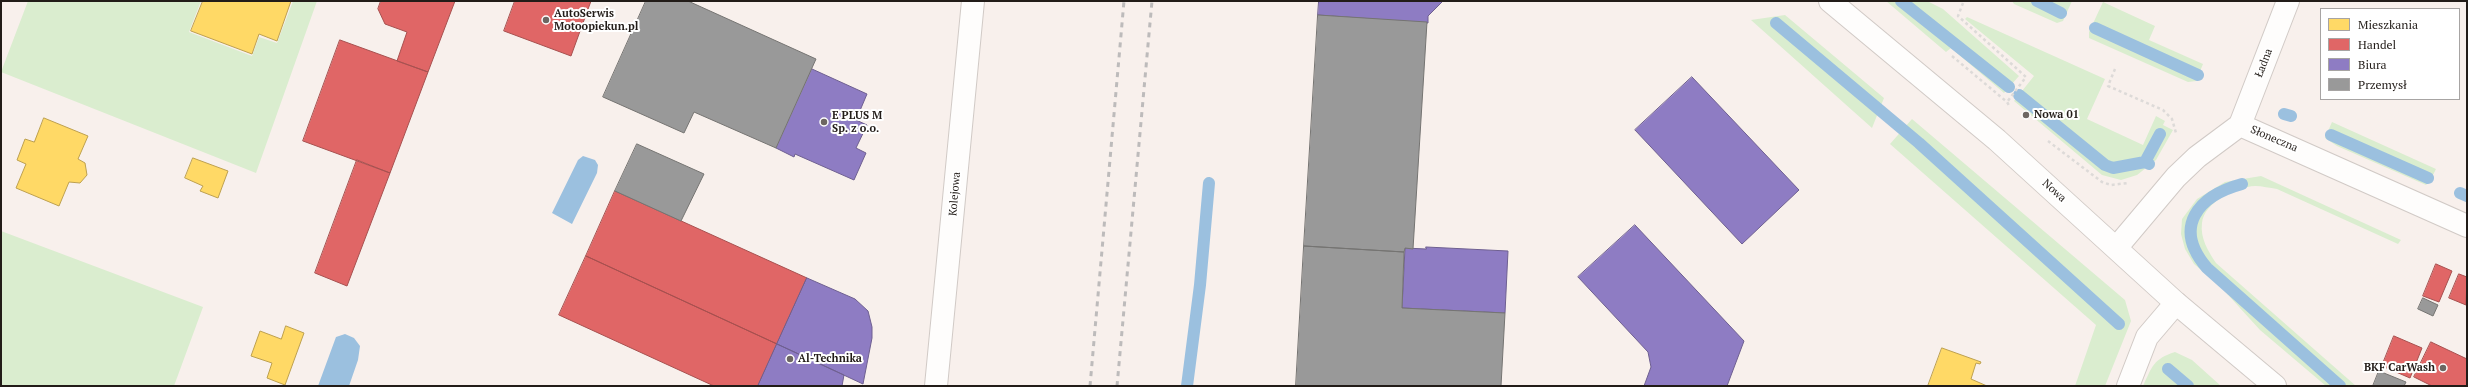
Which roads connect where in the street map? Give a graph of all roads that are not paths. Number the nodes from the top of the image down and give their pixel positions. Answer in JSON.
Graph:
{"nodes":[{"id":1,"x":973,"y":1,"type":"edge"},
{"id":2,"x":1830,"y":1,"type":"edge"},
{"id":3,"x":2288,"y":1,"type":"edge"},
{"id":4,"x":2240,"y":125,"type":"junction"},
{"id":5,"x":2467,"y":226,"type":"edge"},
{"id":6,"x":2117,"y":247,"type":"junction"},
{"id":7,"x":2176,"y":303,"type":"junction"},
{"id":8,"x":936,"y":386,"type":"edge"},
{"id":9,"x":2128,"y":386,"type":"edge"},
{"id":10,"x":2275,"y":386,"type":"edge"}],
"edges":[{"from":1,"to":8,"type":"street","name":"Kolejowa"},
{"from":2,"to":6,"type":"street","name":"Nowa"},
{"from":3,"to":4,"type":"street","name":"Ładna"},
{"from":4,"to":5,"type":"street","name":"Słoneczna"},
{"from":4,"to":6,"type":"street","name":"Słoneczna"},
{"from":6,"to":7,"type":"street","name":"Nowa"},
{"from":7,"to":9,"type":"street"},
{"from":7,"to":10,"type":"street","name":"Nowa"}]}
